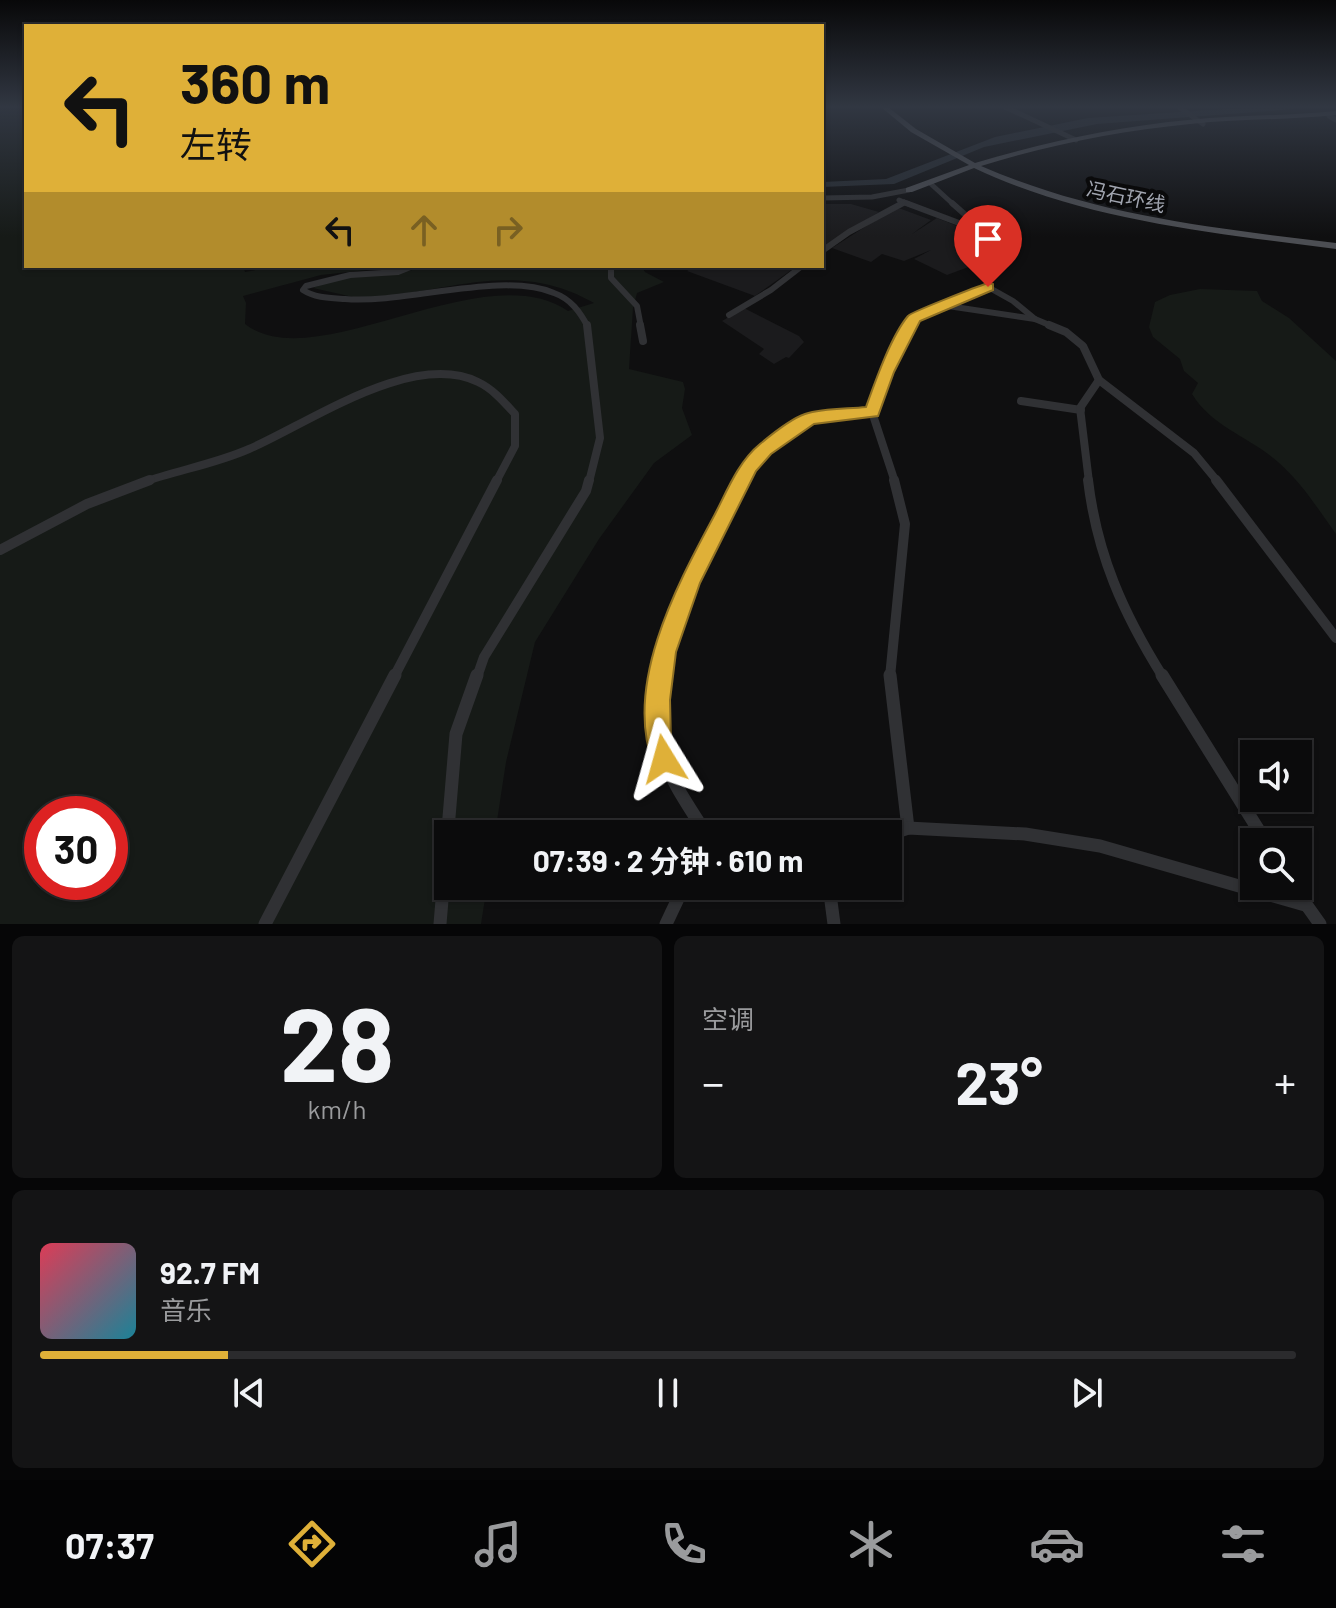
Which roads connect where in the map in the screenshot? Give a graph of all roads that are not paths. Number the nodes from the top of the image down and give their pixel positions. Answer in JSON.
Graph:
{"nodes":[{"id":1,"x":949,"y":150,"type":"edge"},
{"id":2,"x":1025,"y":150,"type":"edge"},
{"id":3,"x":973,"y":162,"type":"junction"},
{"id":4,"x":931,"y":184,"type":"junction"},
{"id":5,"x":909,"y":190,"type":"junction"},
{"id":6,"x":887,"y":195,"type":"junction"},
{"id":7,"x":824,"y":198,"type":"edge"},
{"id":8,"x":904,"y":202,"type":"junction"},
{"id":9,"x":967,"y":226,"type":"dead end"},
{"id":10,"x":1336,"y":244,"type":"edge"},
{"id":11,"x":824,"y":250,"type":"edge"},
{"id":12,"x":408,"y":268,"type":"edge"},
{"id":13,"x":611,"y":268,"type":"edge"},
{"id":14,"x":799,"y":268,"type":"edge"},
{"id":15,"x":988,"y":287,"type":"junction"},
{"id":16,"x":948,"y":306,"type":"junction"},
{"id":17,"x":729,"y":315,"type":"dead end"},
{"id":18,"x":1035,"y":319,"type":"junction"},
{"id":19,"x":643,"y":341,"type":"dead end"},
{"id":20,"x":1099,"y":380,"type":"junction"},
{"id":21,"x":1021,"y":401,"type":"dead end"},
{"id":22,"x":1081,"y":410,"type":"junction"},
{"id":23,"x":872,"y":412,"type":"junction"},
{"id":24,"x":0,"y":550,"type":"edge"},
{"id":25,"x":1336,"y":638,"type":"edge"},
{"id":26,"x":697,"y":820,"type":"edge"},
{"id":27,"x":908,"y":828,"type":"junction"},
{"id":28,"x":1257,"y":828,"type":"edge"},
{"id":29,"x":902,"y":830,"type":"edge"},
{"id":30,"x":677,"y":900,"type":"edge"},
{"id":31,"x":831,"y":900,"type":"edge"},
{"id":32,"x":1302,"y":900,"type":"edge"},
{"id":33,"x":1305,"y":905,"type":"junction"},
{"id":34,"x":265,"y":924,"type":"edge"},
{"id":35,"x":440,"y":924,"type":"edge"},
{"id":36,"x":666,"y":924,"type":"edge"},
{"id":37,"x":834,"y":924,"type":"edge"},
{"id":38,"x":1320,"y":924,"type":"edge"}],
"edges":[{"from":1,"to":3,"type":"main road","name":"冯石环线"},
{"from":2,"to":3,"type":"main road"},
{"from":3,"to":4,"type":"main road"},
{"from":3,"to":5,"type":"main road"},
{"from":3,"to":10,"type":"main road","name":"冯石环线"},
{"from":4,"to":5,"type":"main road"},
{"from":4,"to":15,"type":"street"},
{"from":5,"to":6,"type":"street"},
{"from":6,"to":7,"type":"street"},
{"from":6,"to":8,"type":"street"},
{"from":8,"to":9,"type":"street"},
{"from":8,"to":11,"type":"street"},
{"from":12,"to":35,"type":"street"},
{"from":13,"to":19,"type":"street"},
{"from":14,"to":17,"type":"street"},
{"from":15,"to":16,"type":"street"},
{"from":15,"to":18,"type":"street"},
{"from":16,"to":18,"type":"street"},
{"from":16,"to":23,"type":"street"},
{"from":18,"to":20,"type":"street"},
{"from":20,"to":22,"type":"street"},
{"from":20,"to":25,"type":"street"},
{"from":21,"to":22,"type":"street"},
{"from":22,"to":28,"type":"street"},
{"from":23,"to":26,"type":"street"},
{"from":23,"to":27,"type":"street"},
{"from":24,"to":34,"type":"street"},
{"from":27,"to":29,"type":"street"},
{"from":27,"to":33,"type":"street"},
{"from":30,"to":36,"type":"street"},
{"from":31,"to":37,"type":"street"},
{"from":32,"to":33,"type":"street"},
{"from":33,"to":38,"type":"street"}]}
